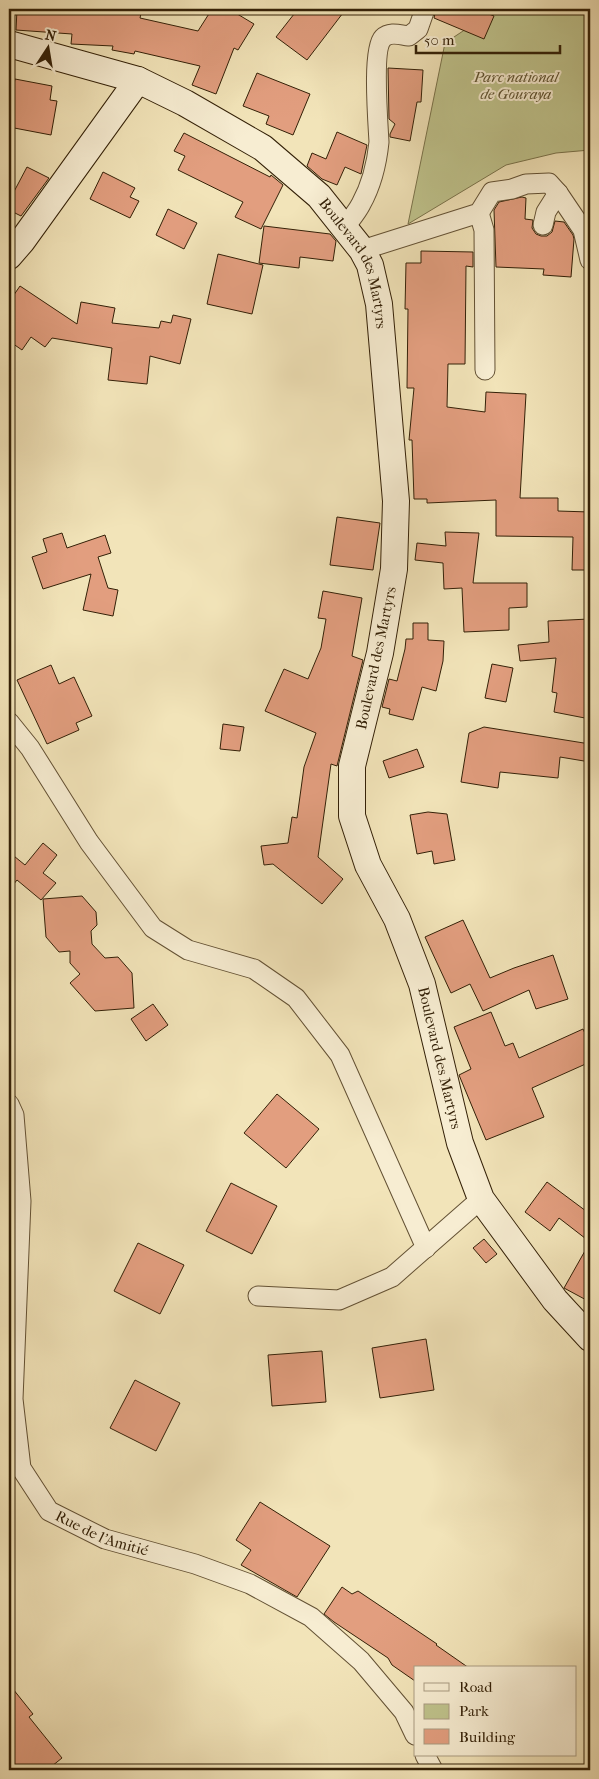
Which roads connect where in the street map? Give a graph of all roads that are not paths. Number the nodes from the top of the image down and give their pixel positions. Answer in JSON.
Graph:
{"nodes":[{"id":1,"x":425,"y":9,"type":"edge"},
{"id":2,"x":9,"y":44,"type":"edge"},
{"id":3,"x":138,"y":80,"type":"junction"},
{"id":4,"x":558,"y":193,"type":"junction"},
{"id":5,"x":479,"y":213,"type":"junction"},
{"id":6,"x":543,"y":225,"type":"dead end"},
{"id":7,"x":345,"y":227,"type":"junction"},
{"id":8,"x":362,"y":250,"type":"junction"},
{"id":9,"x":9,"y":256,"type":"edge"},
{"id":10,"x":590,"y":260,"type":"edge"},
{"id":11,"x":485,"y":370,"type":"dead end"},
{"id":12,"x":9,"y":722,"type":"edge"},
{"id":13,"x":9,"y":1104,"type":"edge"},
{"id":14,"x":481,"y":1199,"type":"junction"},
{"id":15,"x":426,"y":1248,"type":"junction"},
{"id":16,"x":258,"y":1296,"type":"dead end"},
{"id":17,"x":590,"y":1338,"type":"edge"},
{"id":18,"x":414,"y":1733,"type":"edge"},
{"id":19,"x":426,"y":1756,"type":"edge"},
{"id":20,"x":433,"y":1770,"type":"edge"}],
"edges":[{"from":1,"to":7,"type":"street"},
{"from":2,"to":3,"type":"main road","name":"Boulevard des Martyrs"},
{"from":3,"to":7,"type":"main road","name":"Boulevard des Martyrs"},
{"from":3,"to":9,"type":"main road"},
{"from":4,"to":5,"type":"street"},
{"from":4,"to":6,"type":"street"},
{"from":4,"to":10,"type":"street"},
{"from":5,"to":8,"type":"street"},
{"from":5,"to":11,"type":"street"},
{"from":7,"to":8,"type":"main road","name":"Boulevard des Martyrs"},
{"from":8,"to":14,"type":"main road","name":"Boulevard des Martyrs"},
{"from":12,"to":15,"type":"street"},
{"from":13,"to":18,"type":"street","name":"Rue de l'Amitié"},
{"from":14,"to":15,"type":"street"},
{"from":14,"to":17,"type":"main road","name":"Boulevard des Martyrs"},
{"from":15,"to":16,"type":"street"},
{"from":19,"to":20,"type":"street"}]}
